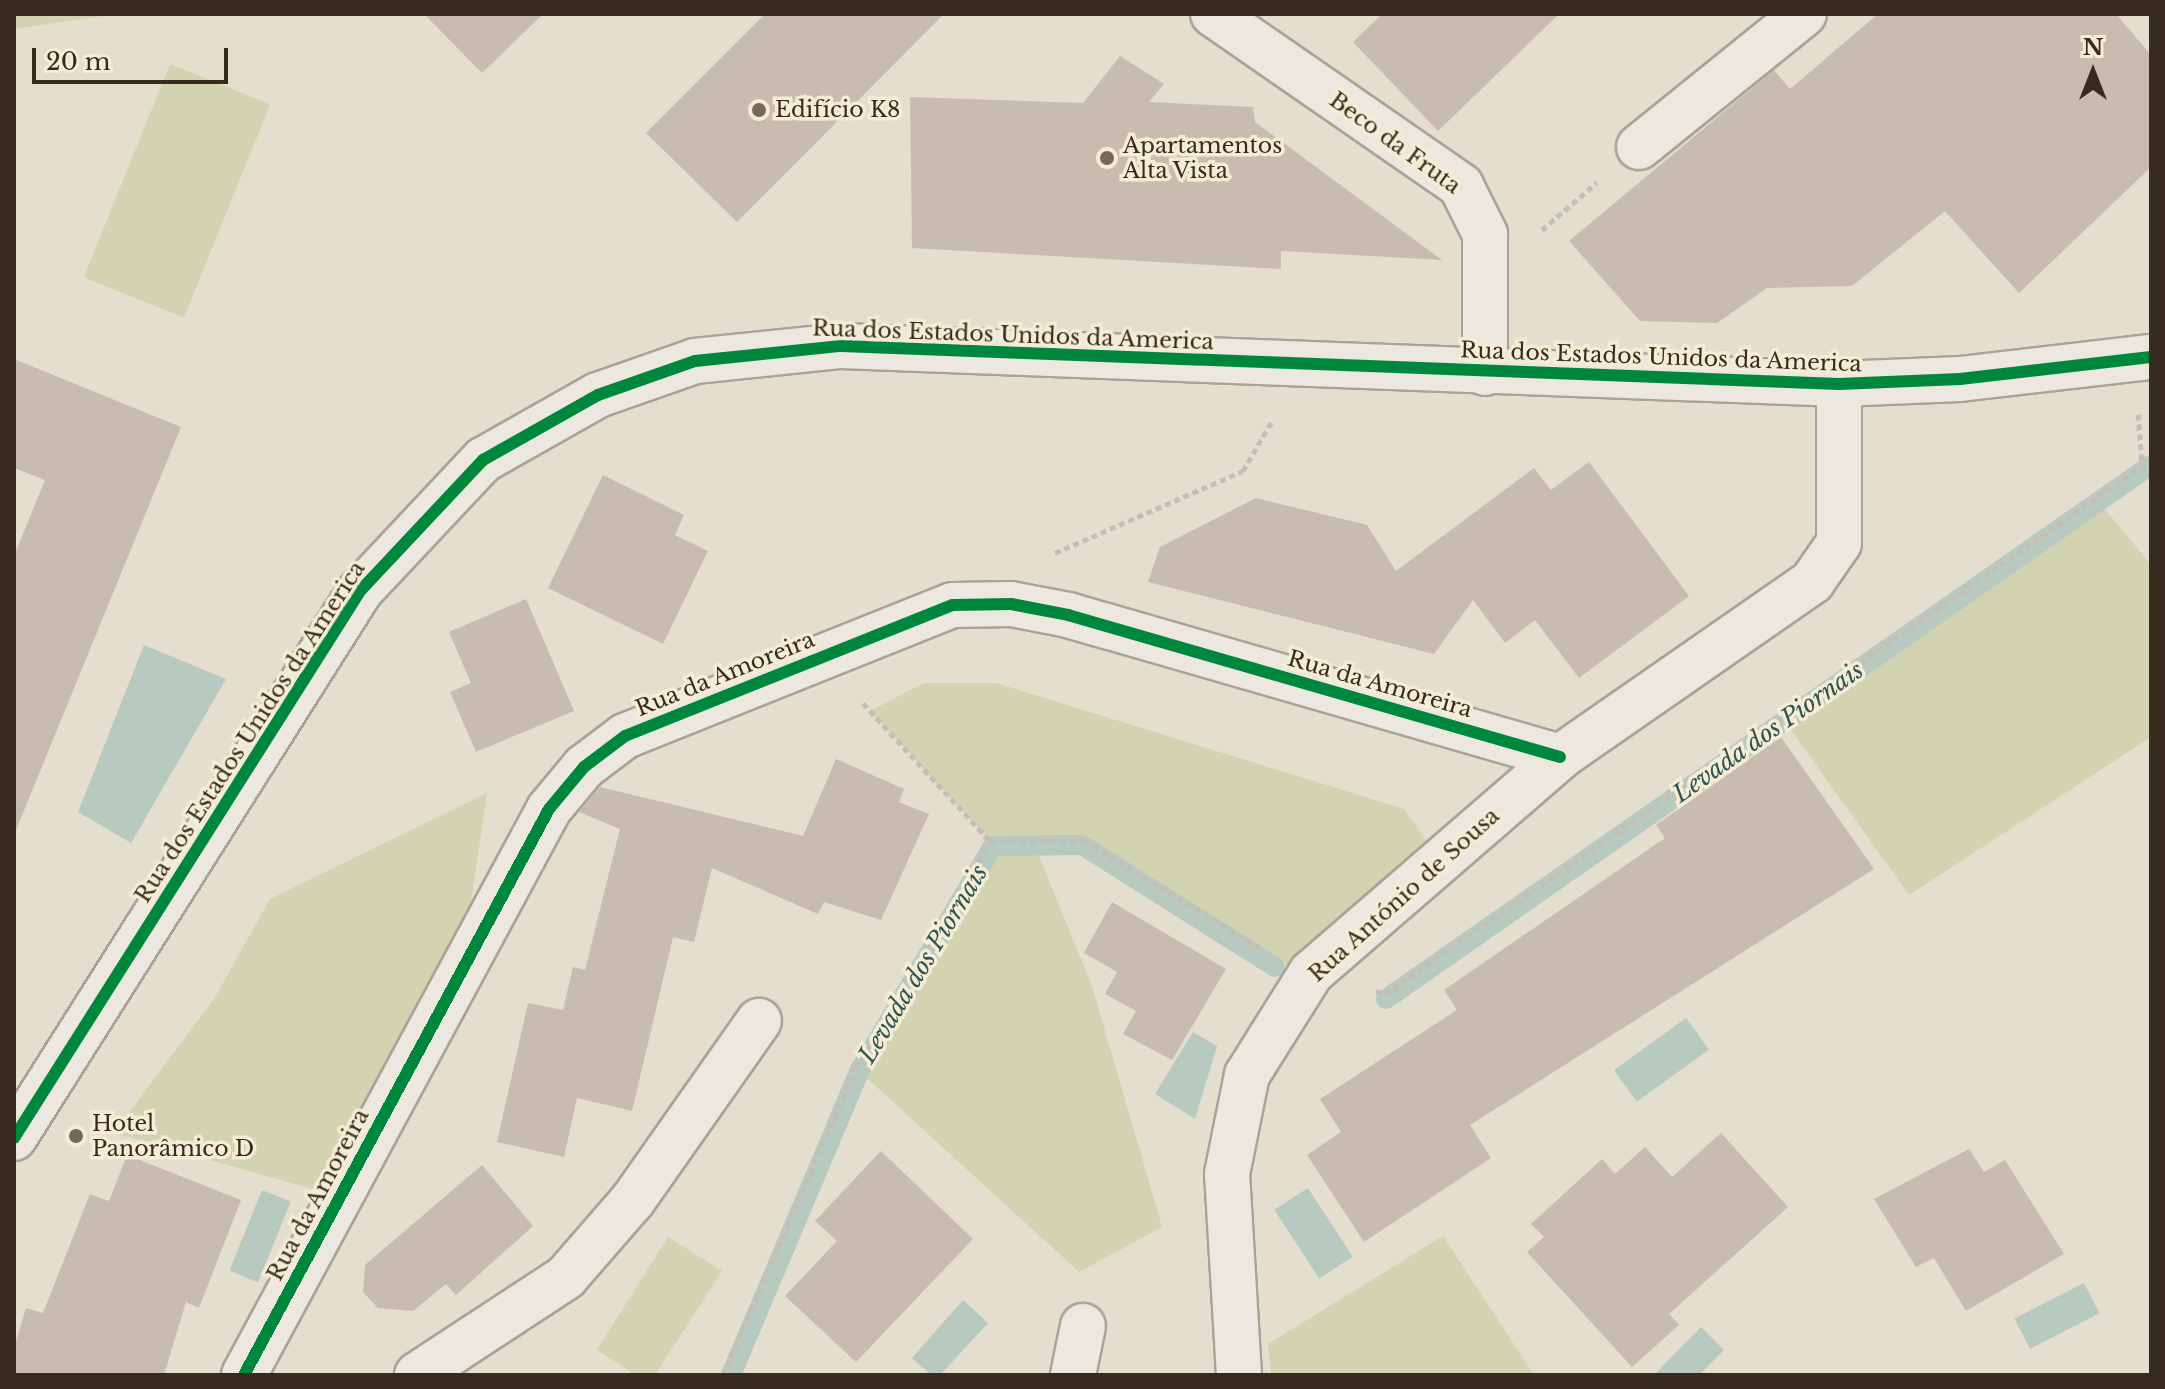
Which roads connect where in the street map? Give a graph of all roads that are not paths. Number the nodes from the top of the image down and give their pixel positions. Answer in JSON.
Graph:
{"nodes":[{"id":1,"x":1213,"y":14,"type":"edge"},
{"id":2,"x":1804,"y":14,"type":"edge"},
{"id":3,"x":1639,"y":147,"type":"dead end"},
{"id":4,"x":2151,"y":357,"type":"edge"},
{"id":5,"x":1485,"y":373,"type":"junction"},
{"id":6,"x":1839,"y":384,"type":"junction"},
{"id":7,"x":1560,"y":757,"type":"junction"},
{"id":8,"x":759,"y":1021,"type":"dead end"},
{"id":9,"x":14,"y":1138,"type":"edge"},
{"id":10,"x":1083,"y":1326,"type":"dead end"},
{"id":11,"x":244,"y":1375,"type":"edge"},
{"id":12,"x":417,"y":1375,"type":"edge"},
{"id":13,"x":1073,"y":1375,"type":"edge"},
{"id":14,"x":1239,"y":1375,"type":"edge"}],
"edges":[{"from":1,"to":5,"type":"street","name":"Beco da Fruta"},
{"from":2,"to":3,"type":"street"},
{"from":4,"to":6,"type":"street","name":"Rua dos Estados Unidos da America"},
{"from":5,"to":6,"type":"street","name":"Rua dos Estados Unidos da America"},
{"from":5,"to":9,"type":"street","name":"Rua dos Estados Unidos da America"},
{"from":6,"to":7,"type":"street"},
{"from":7,"to":11,"type":"street","name":"Rua da Amoreira"},
{"from":7,"to":14,"type":"street","name":"Rua António de Sousa"},
{"from":8,"to":12,"type":"street"},
{"from":10,"to":13,"type":"street"}]}
